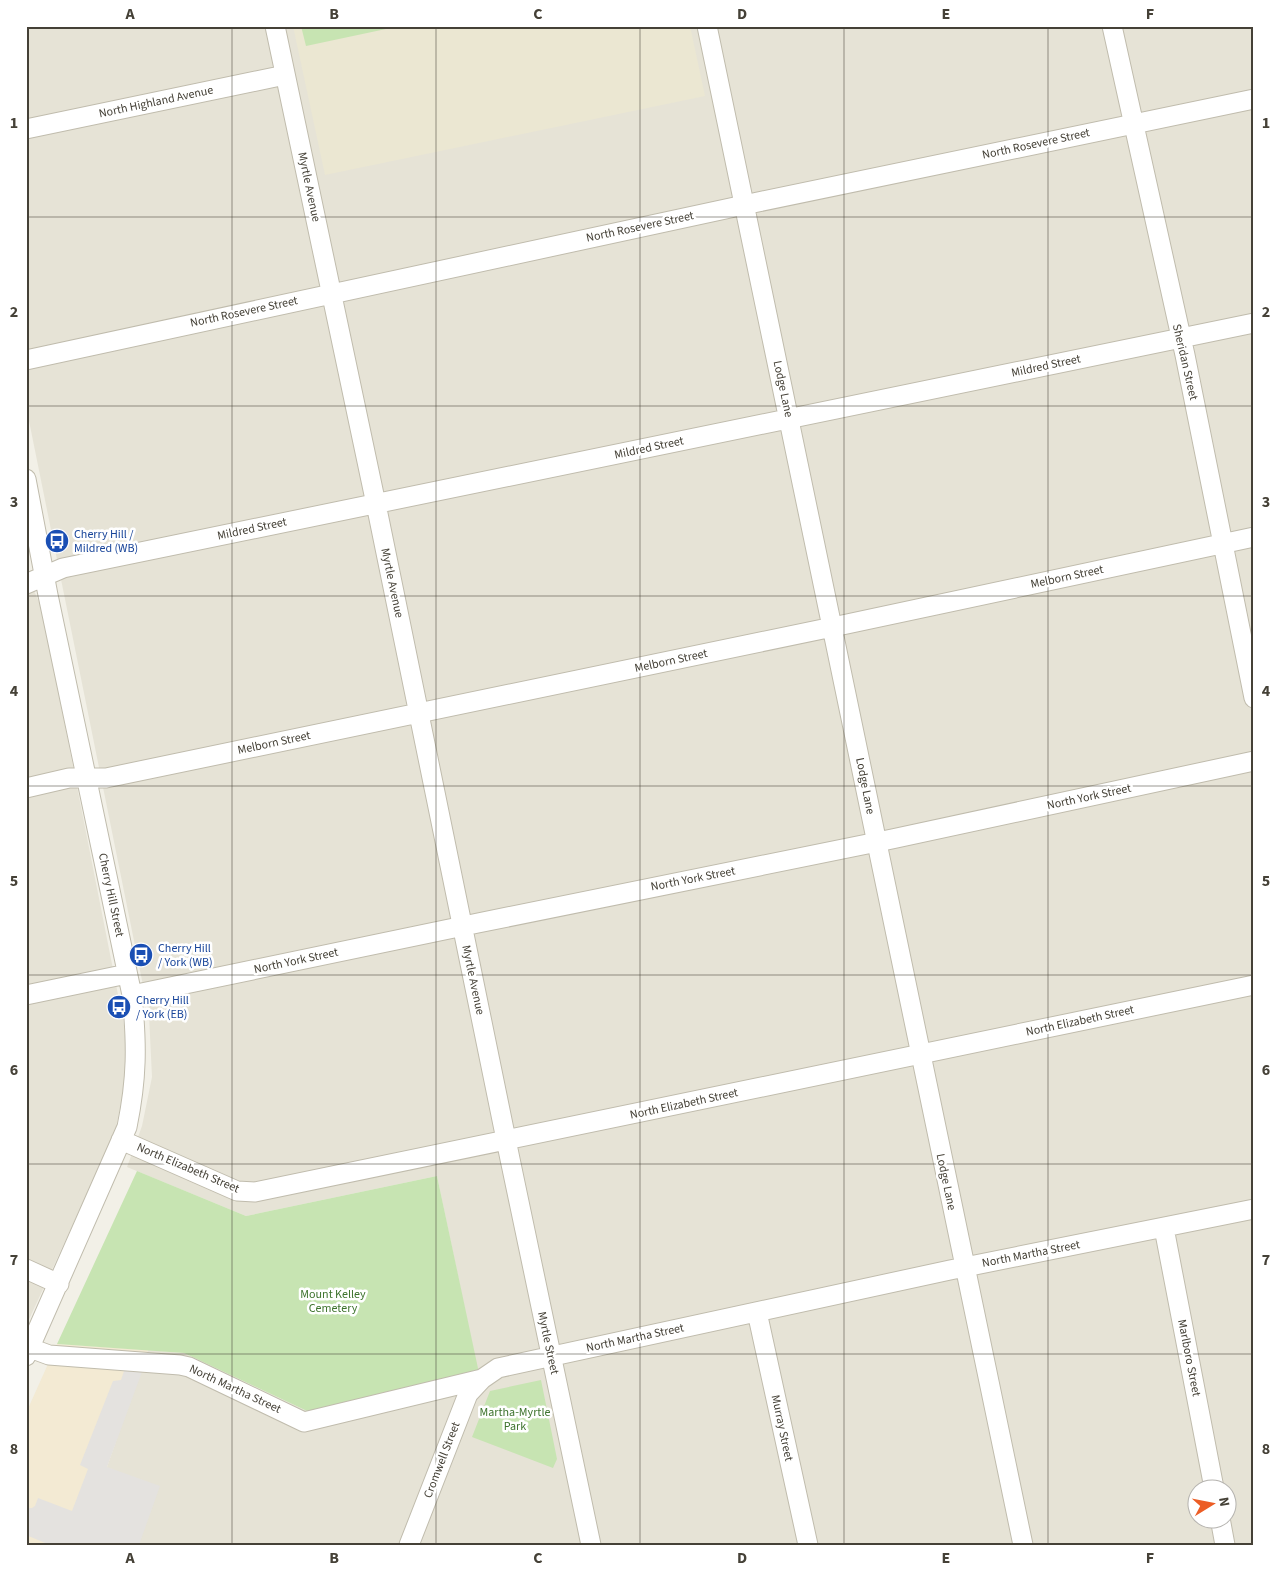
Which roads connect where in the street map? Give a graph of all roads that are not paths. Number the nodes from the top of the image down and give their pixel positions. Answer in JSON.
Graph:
{"nodes":[{"id":1,"x":275,"y":26,"type":"edge"},
{"id":2,"x":707,"y":26,"type":"edge"},
{"id":3,"x":1112,"y":26,"type":"edge"},
{"id":4,"x":285,"y":74,"type":"junction"},
{"id":5,"x":1254,"y":99,"type":"edge"},
{"id":6,"x":1133,"y":123,"type":"junction"},
{"id":7,"x":26,"y":129,"type":"edge"},
{"id":8,"x":744,"y":205,"type":"junction"},
{"id":9,"x":332,"y":294,"type":"junction"},
{"id":10,"x":1254,"y":323,"type":"edge"},
{"id":11,"x":1180,"y":338,"type":"junction"},
{"id":12,"x":26,"y":360,"type":"edge"},
{"id":13,"x":789,"y":419,"type":"junction"},
{"id":14,"x":26,"y":479,"type":"edge"},
{"id":15,"x":376,"y":504,"type":"junction"},
{"id":16,"x":1254,"y":537,"type":"edge"},
{"id":17,"x":1223,"y":544,"type":"junction"},
{"id":18,"x":46,"y":576,"type":"junction"},
{"id":19,"x":26,"y":584,"type":"edge"},
{"id":20,"x":833,"y":627,"type":"junction"},
{"id":21,"x":1254,"y":698,"type":"edge"},
{"id":22,"x":418,"y":713,"type":"junction"},
{"id":23,"x":1254,"y":761,"type":"edge"},
{"id":24,"x":87,"y":777,"type":"junction"},
{"id":25,"x":26,"y":788,"type":"edge"},
{"id":26,"x":877,"y":842,"type":"junction"},
{"id":27,"x":462,"y":926,"type":"junction"},
{"id":28,"x":127,"y":974,"type":"junction"},
{"id":29,"x":1254,"y":985,"type":"edge"},
{"id":30,"x":26,"y":995,"type":"edge"},
{"id":31,"x":132,"y":995,"type":"junction"},
{"id":32,"x":920,"y":1054,"type":"junction"},
{"id":33,"x":121,"y":1140,"type":"junction"},
{"id":34,"x":506,"y":1141,"type":"junction"},
{"id":35,"x":1254,"y":1208,"type":"edge"},
{"id":36,"x":1164,"y":1228,"type":"junction"},
{"id":37,"x":964,"y":1267,"type":"junction"},
{"id":38,"x":26,"y":1270,"type":"edge"},
{"id":39,"x":58,"y":1284,"type":"junction"},
{"id":40,"x":757,"y":1312,"type":"junction"},
{"id":41,"x":28,"y":1352,"type":"edge"},
{"id":42,"x":550,"y":1356,"type":"junction"},
{"id":43,"x":482,"y":1379,"type":"junction"},
{"id":44,"x":1212,"y":1478,"type":"edge"},
{"id":45,"x":1222,"y":1528,"type":"edge"},
{"id":46,"x":409,"y":1545,"type":"edge"},
{"id":47,"x":591,"y":1545,"type":"edge"},
{"id":48,"x":808,"y":1545,"type":"edge"},
{"id":49,"x":1023,"y":1545,"type":"edge"},
{"id":50,"x":1225,"y":1545,"type":"edge"}],
"edges":[{"from":1,"to":4,"type":"street","name":"Myrtle Avenue"},
{"from":2,"to":8,"type":"street","name":"Lodge Lane"},
{"from":3,"to":6,"type":"street","name":"Sheridan Street"},
{"from":4,"to":7,"type":"street","name":"North Highland Avenue"},
{"from":4,"to":9,"type":"street","name":"Myrtle Avenue"},
{"from":5,"to":6,"type":"street","name":"North Rosevere Street"},
{"from":6,"to":8,"type":"street","name":"North Rosevere Street"},
{"from":6,"to":11,"type":"street","name":"Sheridan Street"},
{"from":8,"to":9,"type":"street","name":"North Rosevere Street"},
{"from":8,"to":13,"type":"street","name":"Lodge Lane"},
{"from":9,"to":12,"type":"street","name":"North Rosevere Street"},
{"from":9,"to":15,"type":"street","name":"Myrtle Avenue"},
{"from":10,"to":11,"type":"street","name":"Mildred Street"},
{"from":11,"to":13,"type":"street","name":"Mildred Street"},
{"from":11,"to":17,"type":"street","name":"Sheridan Street"},
{"from":13,"to":15,"type":"street","name":"Mildred Street"},
{"from":13,"to":20,"type":"street","name":"Lodge Lane"},
{"from":14,"to":18,"type":"street","name":"Cherry Hill Street"},
{"from":15,"to":18,"type":"street","name":"Mildred Street"},
{"from":15,"to":22,"type":"street","name":"Myrtle Avenue"},
{"from":16,"to":17,"type":"street","name":"Melborn Street"},
{"from":17,"to":20,"type":"street","name":"Melborn Street"},
{"from":17,"to":21,"type":"street","name":"Sheridan Street"},
{"from":18,"to":19,"type":"street","name":"Mildred Street"},
{"from":18,"to":24,"type":"street","name":"Cherry Hill Street"},
{"from":20,"to":22,"type":"street","name":"Melborn Street"},
{"from":20,"to":26,"type":"street","name":"Lodge Lane"},
{"from":22,"to":24,"type":"street","name":"Melborn Street"},
{"from":22,"to":27,"type":"street","name":"Myrtle Avenue"},
{"from":23,"to":26,"type":"street","name":"North York Street"},
{"from":24,"to":25,"type":"street","name":"Melborn Street"},
{"from":24,"to":28,"type":"street","name":"Cherry Hill Street"},
{"from":26,"to":27,"type":"street","name":"North York Street"},
{"from":26,"to":32,"type":"street","name":"Lodge Lane"},
{"from":27,"to":31,"type":"street","name":"North York Street"},
{"from":27,"to":34,"type":"street","name":"Myrtle Avenue"},
{"from":28,"to":30,"type":"street"},
{"from":28,"to":31,"type":"street","name":"Cherry Hill Street"},
{"from":29,"to":32,"type":"street","name":"North Elizabeth Street"},
{"from":31,"to":33,"type":"street","name":"Cherry Hill Street"},
{"from":32,"to":34,"type":"street","name":"North Elizabeth Street"},
{"from":32,"to":37,"type":"street","name":"Lodge Lane"},
{"from":33,"to":34,"type":"street","name":"North Elizabeth Street"},
{"from":33,"to":39,"type":"street","name":"Cherry Hill Street"},
{"from":34,"to":42,"type":"street","name":"Myrtle Street"},
{"from":35,"to":36,"type":"street","name":"North Martha Street"},
{"from":36,"to":37,"type":"street","name":"North Martha Street"},
{"from":36,"to":44,"type":"street","name":"Marlboro Street"},
{"from":37,"to":40,"type":"street","name":"North Martha Street"},
{"from":37,"to":49,"type":"street","name":"Lodge Lane"},
{"from":38,"to":39,"type":"street"},
{"from":39,"to":41,"type":"street","name":"Cherry Hill Street"},
{"from":40,"to":42,"type":"street","name":"North Martha Street"},
{"from":40,"to":48,"type":"street","name":"Murray Street"},
{"from":41,"to":43,"type":"street","name":"North Martha Street"},
{"from":42,"to":43,"type":"street","name":"North Martha Street"},
{"from":42,"to":47,"type":"street","name":"Myrtle Street"},
{"from":43,"to":46,"type":"street","name":"Cromwell Street"},
{"from":45,"to":50,"type":"street"}]}
